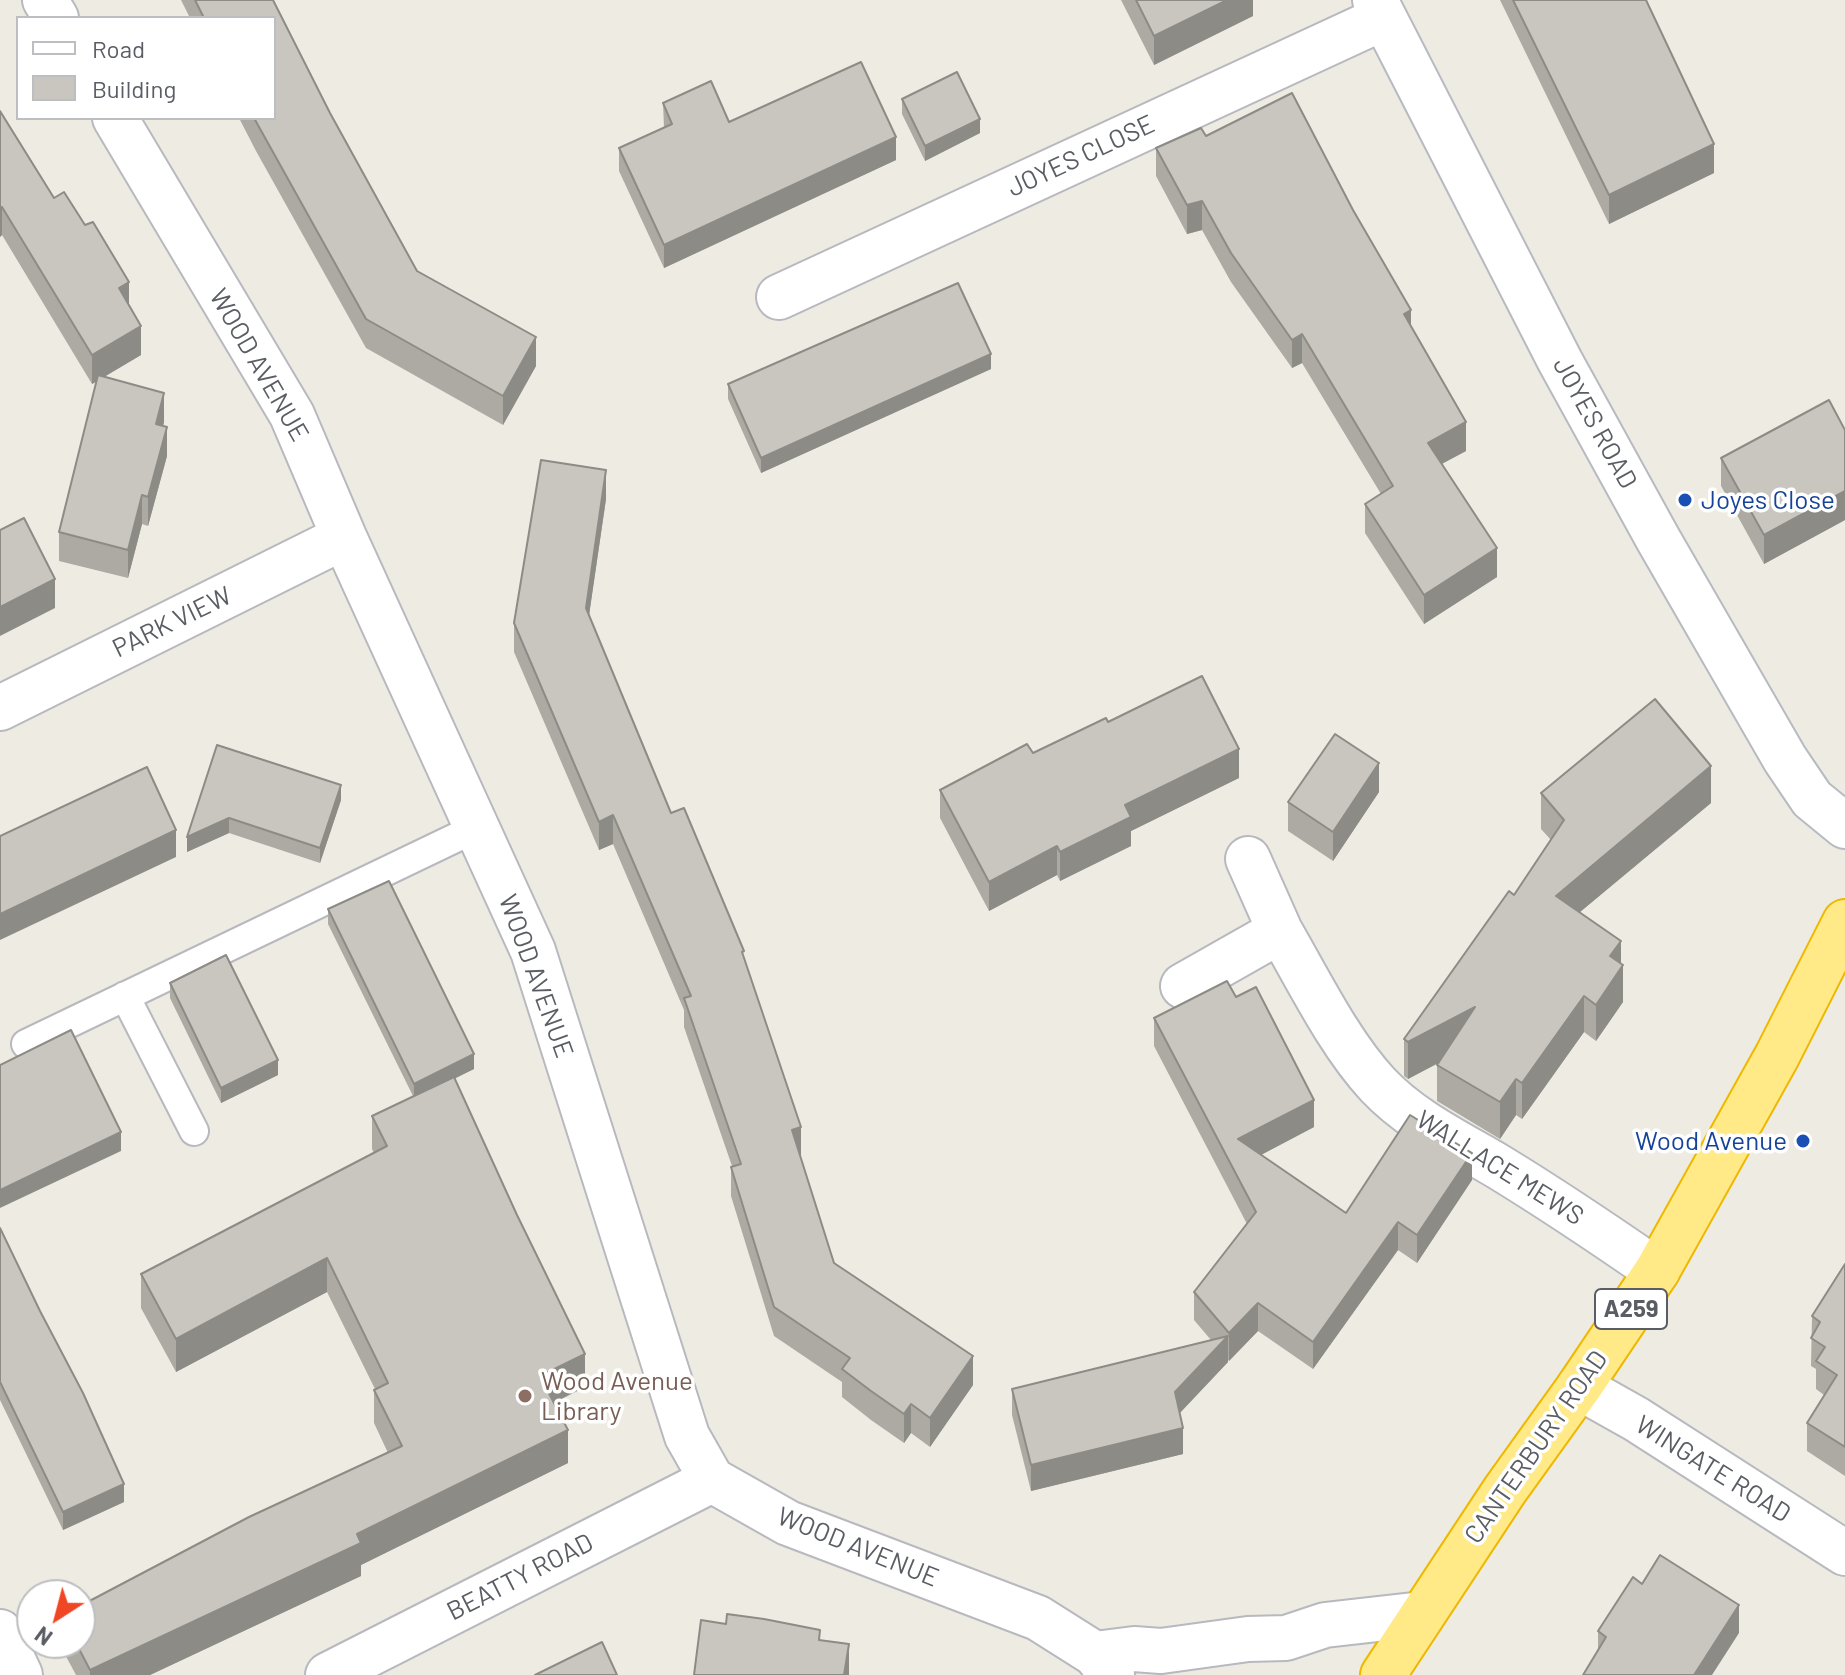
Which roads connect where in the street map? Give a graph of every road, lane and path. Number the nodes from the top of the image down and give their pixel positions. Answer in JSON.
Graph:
{"nodes":[{"id":1,"x":1379,"y":9,"type":"edge"},
{"id":2,"x":116,"y":120,"type":"edge"},
{"id":3,"x":779,"y":297,"type":"dead end"},
{"id":4,"x":344,"y":537,"type":"junction"},
{"id":5,"x":0,"y":708,"type":"edge"},
{"id":6,"x":1845,"y":826,"type":"edge"},
{"id":7,"x":476,"y":828,"type":"junction"},
{"id":8,"x":1248,"y":859,"type":"dead end"},
{"id":9,"x":1845,"y":922,"type":"edge"},
{"id":10,"x":1280,"y":931,"type":"junction"},
{"id":11,"x":1183,"y":986,"type":"dead end"},
{"id":12,"x":125,"y":996,"type":"junction"},
{"id":13,"x":26,"y":1044,"type":"dead end"},
{"id":14,"x":194,"y":1131,"type":"dead end"},
{"id":15,"x":1657,"y":1271,"type":"junction"},
{"id":16,"x":1579,"y":1387,"type":"junction"},
{"id":17,"x":712,"y":1480,"type":"junction"},
{"id":18,"x":1845,"y":1553,"type":"edge"},
{"id":19,"x":1422,"y":1614,"type":"junction"},
{"id":20,"x":0,"y":1632,"type":"edge"},
{"id":21,"x":1104,"y":1665,"type":"edge"},
{"id":22,"x":20,"y":1675,"type":"edge"},
{"id":23,"x":328,"y":1675,"type":"edge"},
{"id":24,"x":1383,"y":1675,"type":"edge"}],
"edges":[{"from":1,"to":3,"type":"street","name":"JOYES CLOSE"},
{"from":1,"to":6,"type":"street","name":"JOYES ROAD"},
{"from":2,"to":4,"type":"street","name":"WOOD AVENUE"},
{"from":4,"to":5,"type":"street","name":"PARK VIEW"},
{"from":4,"to":7,"type":"street","name":"WOOD AVENUE"},
{"from":7,"to":12,"type":"lane"},
{"from":7,"to":17,"type":"street","name":"WOOD AVENUE"},
{"from":8,"to":10,"type":"street","name":"WALLACE MEWS"},
{"from":9,"to":15,"type":"highway","name":"CANTERBURY ROAD","number":"A259"},
{"from":10,"to":11,"type":"street"},
{"from":10,"to":15,"type":"street","name":"WALLACE MEWS"},
{"from":12,"to":13,"type":"lane"},
{"from":12,"to":14,"type":"lane"},
{"from":15,"to":16,"type":"highway","name":"CANTERBURY ROAD","number":"A259"},
{"from":16,"to":18,"type":"street","name":"WINGATE ROAD"},
{"from":16,"to":19,"type":"highway","name":"CANTERBURY ROAD","number":"A259"},
{"from":17,"to":21,"type":"street","name":"WOOD AVENUE"},
{"from":17,"to":23,"type":"street","name":"BEATTY ROAD"},
{"from":19,"to":21,"type":"street","name":"WOOD AVENUE"},
{"from":19,"to":24,"type":"highway","name":"CANTERBURY ROAD","number":"A259"},
{"from":20,"to":22,"type":"street"}]}
